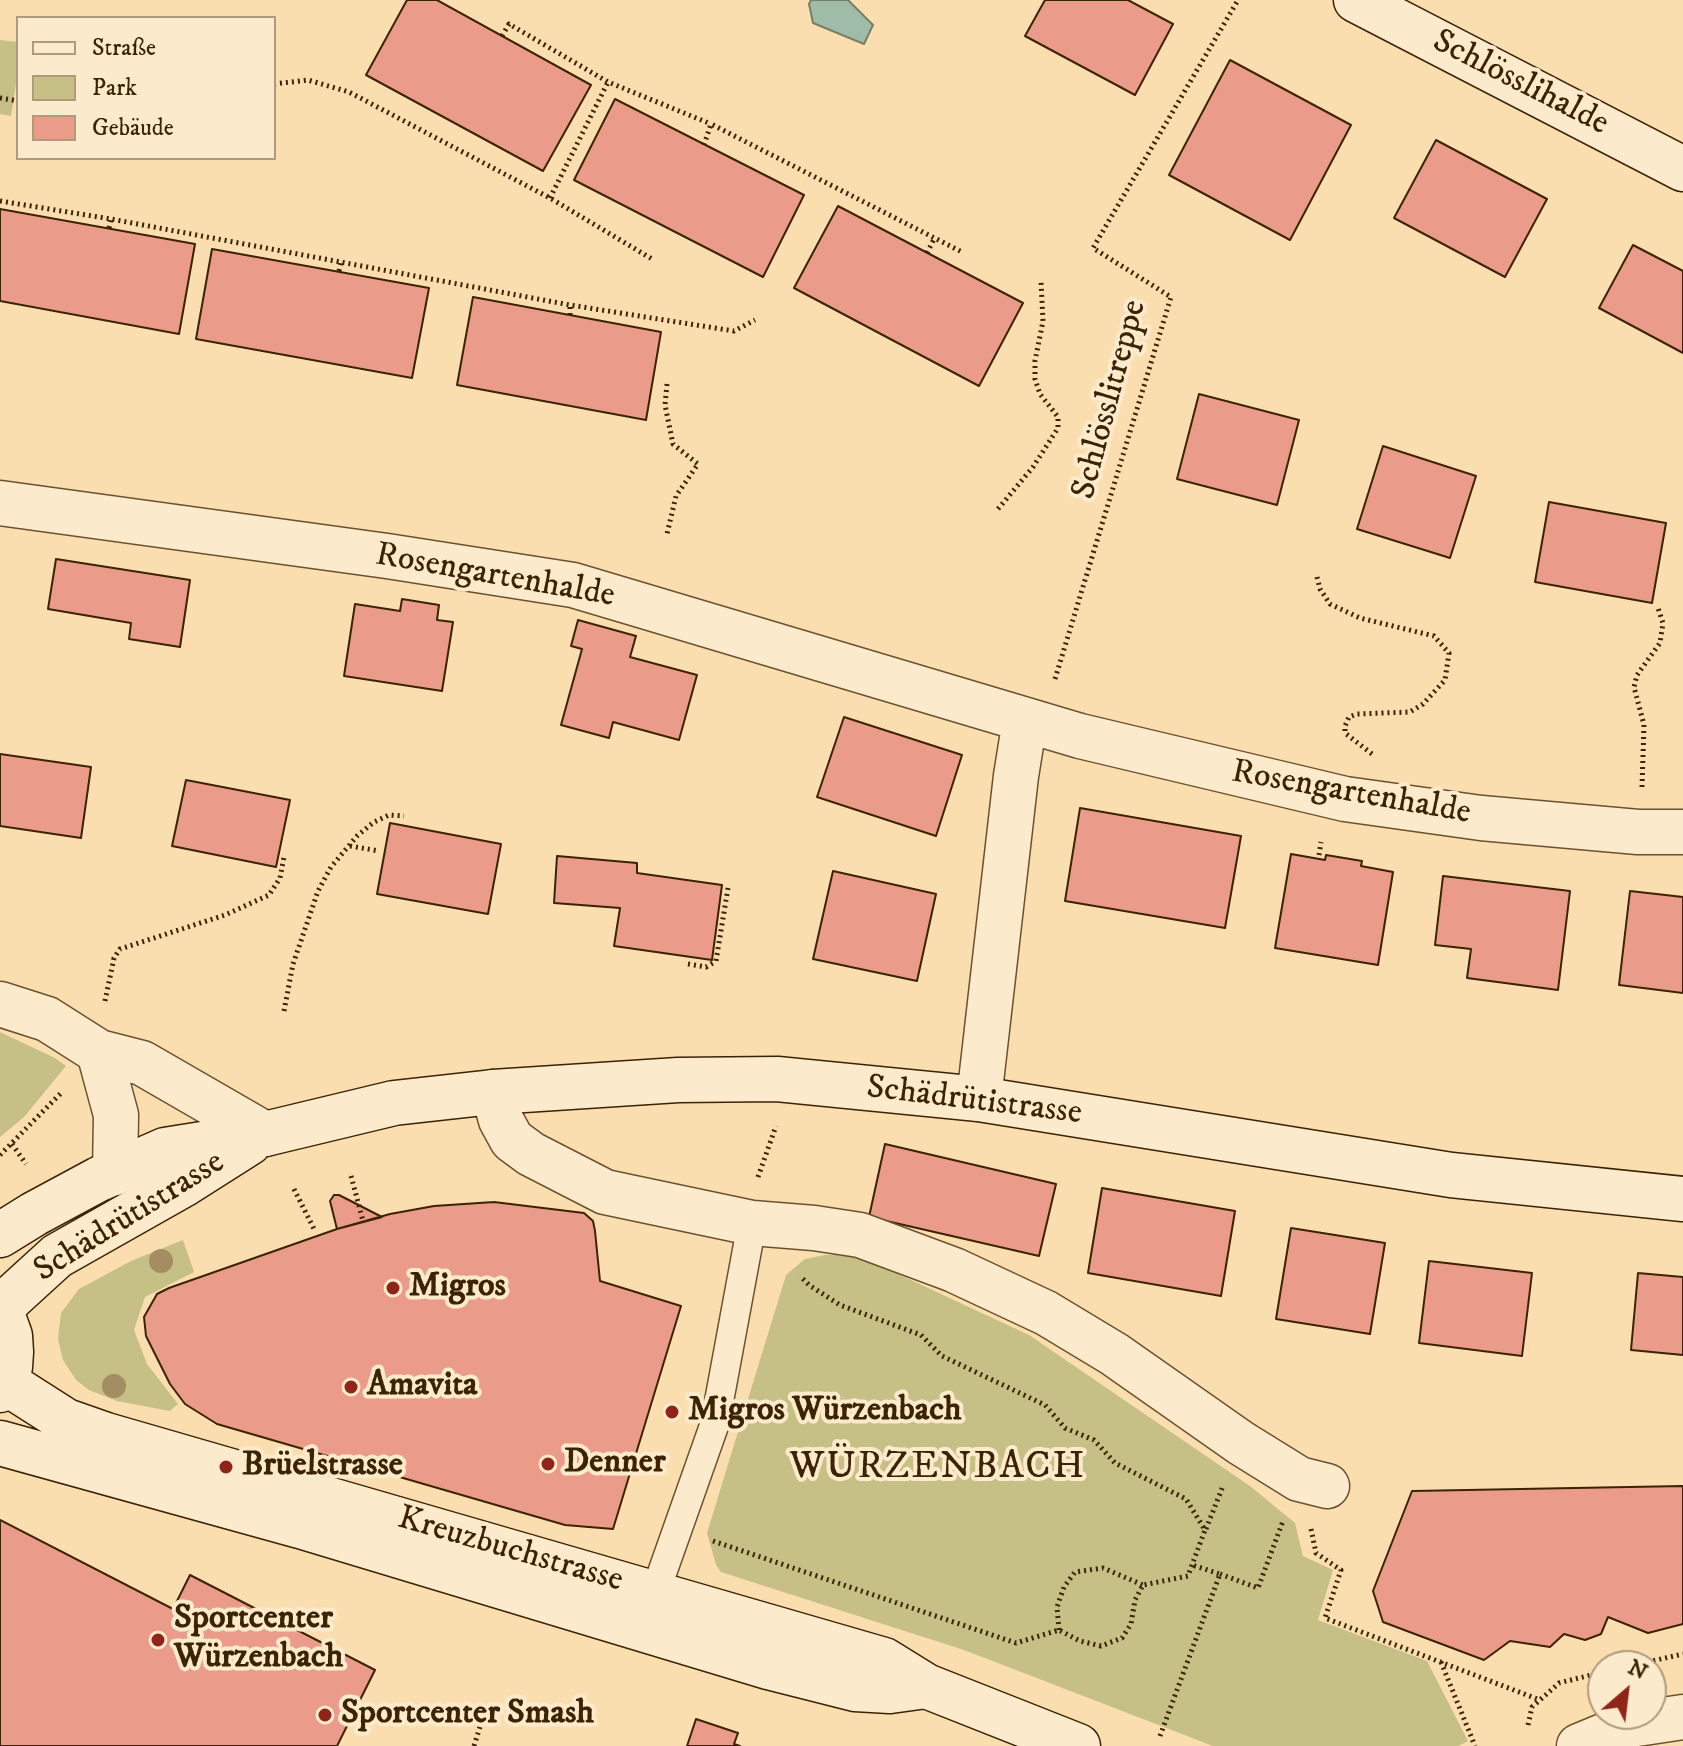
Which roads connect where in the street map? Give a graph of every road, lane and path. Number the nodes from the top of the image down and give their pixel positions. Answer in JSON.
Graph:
{"nodes":[{"id":1,"x":1238,"y":0,"type":"edge"},
{"id":2,"x":1356,"y":0,"type":"edge"},
{"id":3,"x":502,"y":36,"type":"dead end"},
{"id":4,"x":608,"y":82,"type":"junction"},
{"id":5,"x":276,"y":84,"type":"edge"},
{"id":6,"x":711,"y":124,"type":"junction"},
{"id":7,"x":704,"y":145,"type":"dead end"},
{"id":8,"x":1683,"y":169,"type":"edge"},
{"id":9,"x":550,"y":198,"type":"junction"},
{"id":10,"x":0,"y":201,"type":"edge"},
{"id":11,"x":111,"y":219,"type":"junction"},
{"id":12,"x":109,"y":228,"type":"dead end"},
{"id":13,"x":934,"y":239,"type":"junction"},
{"id":14,"x":962,"y":252,"type":"dead end"},
{"id":15,"x":927,"y":253,"type":"dead end"},
{"id":16,"x":652,"y":259,"type":"dead end"},
{"id":17,"x":341,"y":262,"type":"junction"},
{"id":18,"x":339,"y":271,"type":"dead end"},
{"id":19,"x":1041,"y":281,"type":"dead end"},
{"id":20,"x":570,"y":305,"type":"junction"},
{"id":21,"x":570,"y":315,"type":"dead end"},
{"id":22,"x":755,"y":320,"type":"dead end"},
{"id":23,"x":667,"y":384,"type":"dead end"},
{"id":24,"x":0,"y":503,"type":"edge"},
{"id":25,"x":998,"y":509,"type":"dead end"},
{"id":26,"x":667,"y":534,"type":"dead end"},
{"id":27,"x":1317,"y":577,"type":"dead end"},
{"id":28,"x":1658,"y":608,"type":"dead end"},
{"id":29,"x":1038,"y":707,"type":"junction"},
{"id":30,"x":1382,"y":759,"type":"dead end"},
{"id":31,"x":1641,"y":790,"type":"dead end"},
{"id":32,"x":404,"y":816,"type":"dead end"},
{"id":33,"x":1683,"y":832,"type":"edge"},
{"id":34,"x":349,"y":846,"type":"junction"},
{"id":35,"x":379,"y":851,"type":"dead end"},
{"id":36,"x":284,"y":857,"type":"dead end"},
{"id":37,"x":728,"y":888,"type":"dead end"},
{"id":38,"x":688,"y":964,"type":"dead end"},
{"id":39,"x":105,"y":1001,"type":"dead end"},
{"id":40,"x":0,"y":1004,"type":"edge"},
{"id":41,"x":284,"y":1011,"type":"dead end"},
{"id":42,"x":99,"y":1052,"type":"junction"},
{"id":43,"x":65,"y":1088,"type":"dead end"},
{"id":44,"x":493,"y":1092,"type":"junction"},
{"id":45,"x":979,"y":1099,"type":"junction"},
{"id":46,"x":776,"y":1126,"type":"dead end"},
{"id":47,"x":265,"y":1134,"type":"junction"},
{"id":48,"x":1,"y":1152,"type":"edge"},
{"id":49,"x":115,"y":1173,"type":"junction"},
{"id":50,"x":351,"y":1176,"type":"dead end"},
{"id":51,"x":758,"y":1176,"type":"dead end"},
{"id":52,"x":294,"y":1189,"type":"dead end"},
{"id":53,"x":1683,"y":1199,"type":"edge"},
{"id":54,"x":363,"y":1221,"type":"dead end"},
{"id":55,"x":752,"y":1223,"type":"junction"},
{"id":56,"x":314,"y":1229,"type":"dead end"},
{"id":57,"x":0,"y":1235,"type":"edge"},
{"id":58,"x":0,"y":1308,"type":"edge"},
{"id":59,"x":2,"y":1386,"type":"edge"},
{"id":60,"x":0,"y":1443,"type":"edge"},
{"id":61,"x":1313,"y":1483,"type":"junction"},
{"id":62,"x":678,"y":1529,"type":"junction"},
{"id":63,"x":1192,"y":1565,"type":"junction"},
{"id":64,"x":1220,"y":1574,"type":"junction"},
{"id":65,"x":1143,"y":1585,"type":"junction"},
{"id":66,"x":643,"y":1623,"type":"junction"},
{"id":67,"x":1059,"y":1630,"type":"junction"},
{"id":68,"x":1441,"y":1662,"type":"junction"},
{"id":69,"x":1587,"y":1676,"type":"edge"},
{"id":70,"x":1540,"y":1700,"type":"junction"},
{"id":71,"x":484,"y":1714,"type":"dead end"},
{"id":72,"x":1683,"y":1717,"type":"edge"},
{"id":73,"x":1528,"y":1725,"type":"dead end"},
{"id":74,"x":1009,"y":1733,"type":"edge"},
{"id":75,"x":1160,"y":1736,"type":"dead end"},
{"id":76,"x":474,"y":1746,"type":"edge"},
{"id":77,"x":1078,"y":1746,"type":"edge"},
{"id":78,"x":1475,"y":1746,"type":"edge"},
{"id":79,"x":1579,"y":1746,"type":"edge"}],
"edges":[{"from":1,"to":29,"type":"path","name":"Schlösslitreppe"},
{"from":2,"to":8,"type":"street","name":"Schlösslihalde"},
{"from":3,"to":4,"type":"path"},
{"from":4,"to":6,"type":"path"},
{"from":4,"to":9,"type":"path"},
{"from":5,"to":9,"type":"path"},
{"from":6,"to":7,"type":"path"},
{"from":6,"to":13,"type":"path"},
{"from":9,"to":16,"type":"path"},
{"from":10,"to":11,"type":"path"},
{"from":11,"to":12,"type":"path"},
{"from":11,"to":17,"type":"path"},
{"from":13,"to":14,"type":"path"},
{"from":13,"to":15,"type":"path"},
{"from":17,"to":18,"type":"path"},
{"from":17,"to":20,"type":"path"},
{"from":19,"to":25,"type":"path"},
{"from":20,"to":21,"type":"path"},
{"from":20,"to":22,"type":"path"},
{"from":23,"to":26,"type":"path"},
{"from":24,"to":29,"type":"street","name":"Rosengartenhalde"},
{"from":27,"to":30,"type":"path"},
{"from":28,"to":31,"type":"path"},
{"from":29,"to":33,"type":"street","name":"Rosengartenhalde"},
{"from":29,"to":45,"type":"street"},
{"from":32,"to":34,"type":"path"},
{"from":34,"to":35,"type":"path"},
{"from":34,"to":41,"type":"path"},
{"from":36,"to":39,"type":"path"},
{"from":37,"to":38,"type":"path"},
{"from":40,"to":42,"type":"street"},
{"from":42,"to":47,"type":"street"},
{"from":42,"to":49,"type":"street"},
{"from":43,"to":48,"type":"path"},
{"from":44,"to":45,"type":"street","name":"Schädrütistrasse"},
{"from":44,"to":47,"type":"street","name":"Schädrütistrasse"},
{"from":44,"to":55,"type":"street"},
{"from":45,"to":53,"type":"street","name":"Schädrütistrasse"},
{"from":46,"to":51,"type":"path"},
{"from":47,"to":49,"type":"street","name":"Schädrütistrasse"},
{"from":47,"to":58,"type":"street","name":"Schädrütistrasse"},
{"from":49,"to":57,"type":"street","name":"Schädrütistrasse"},
{"from":50,"to":54,"type":"path"},
{"from":52,"to":56,"type":"path"},
{"from":55,"to":61,"type":"street"},
{"from":55,"to":62,"type":"lane"},
{"from":55,"to":63,"type":"path"},
{"from":58,"to":59,"type":"street"},
{"from":59,"to":66,"type":"street","name":"Kreuzbuchstrasse"},
{"from":60,"to":66,"type":"street","name":"Kreuzbuchstrasse"},
{"from":61,"to":64,"type":"path"},
{"from":61,"to":68,"type":"path"},
{"from":62,"to":66,"type":"lane"},
{"from":62,"to":67,"type":"path"},
{"from":63,"to":64,"type":"path"},
{"from":63,"to":65,"type":"path"},
{"from":64,"to":75,"type":"path"},
{"from":65,"to":67,"type":"path"},
{"from":65,"to":67,"type":"path"},
{"from":66,"to":74,"type":"street","name":"Kreuzbuchstrasse"},
{"from":68,"to":70,"type":"path"},
{"from":68,"to":78,"type":"path"},
{"from":69,"to":70,"type":"path"},
{"from":70,"to":73,"type":"path"},
{"from":71,"to":76,"type":"path"},
{"from":72,"to":79,"type":"street"},
{"from":74,"to":77,"type":"street","name":"Kreuzbuchstrasse"}]}
